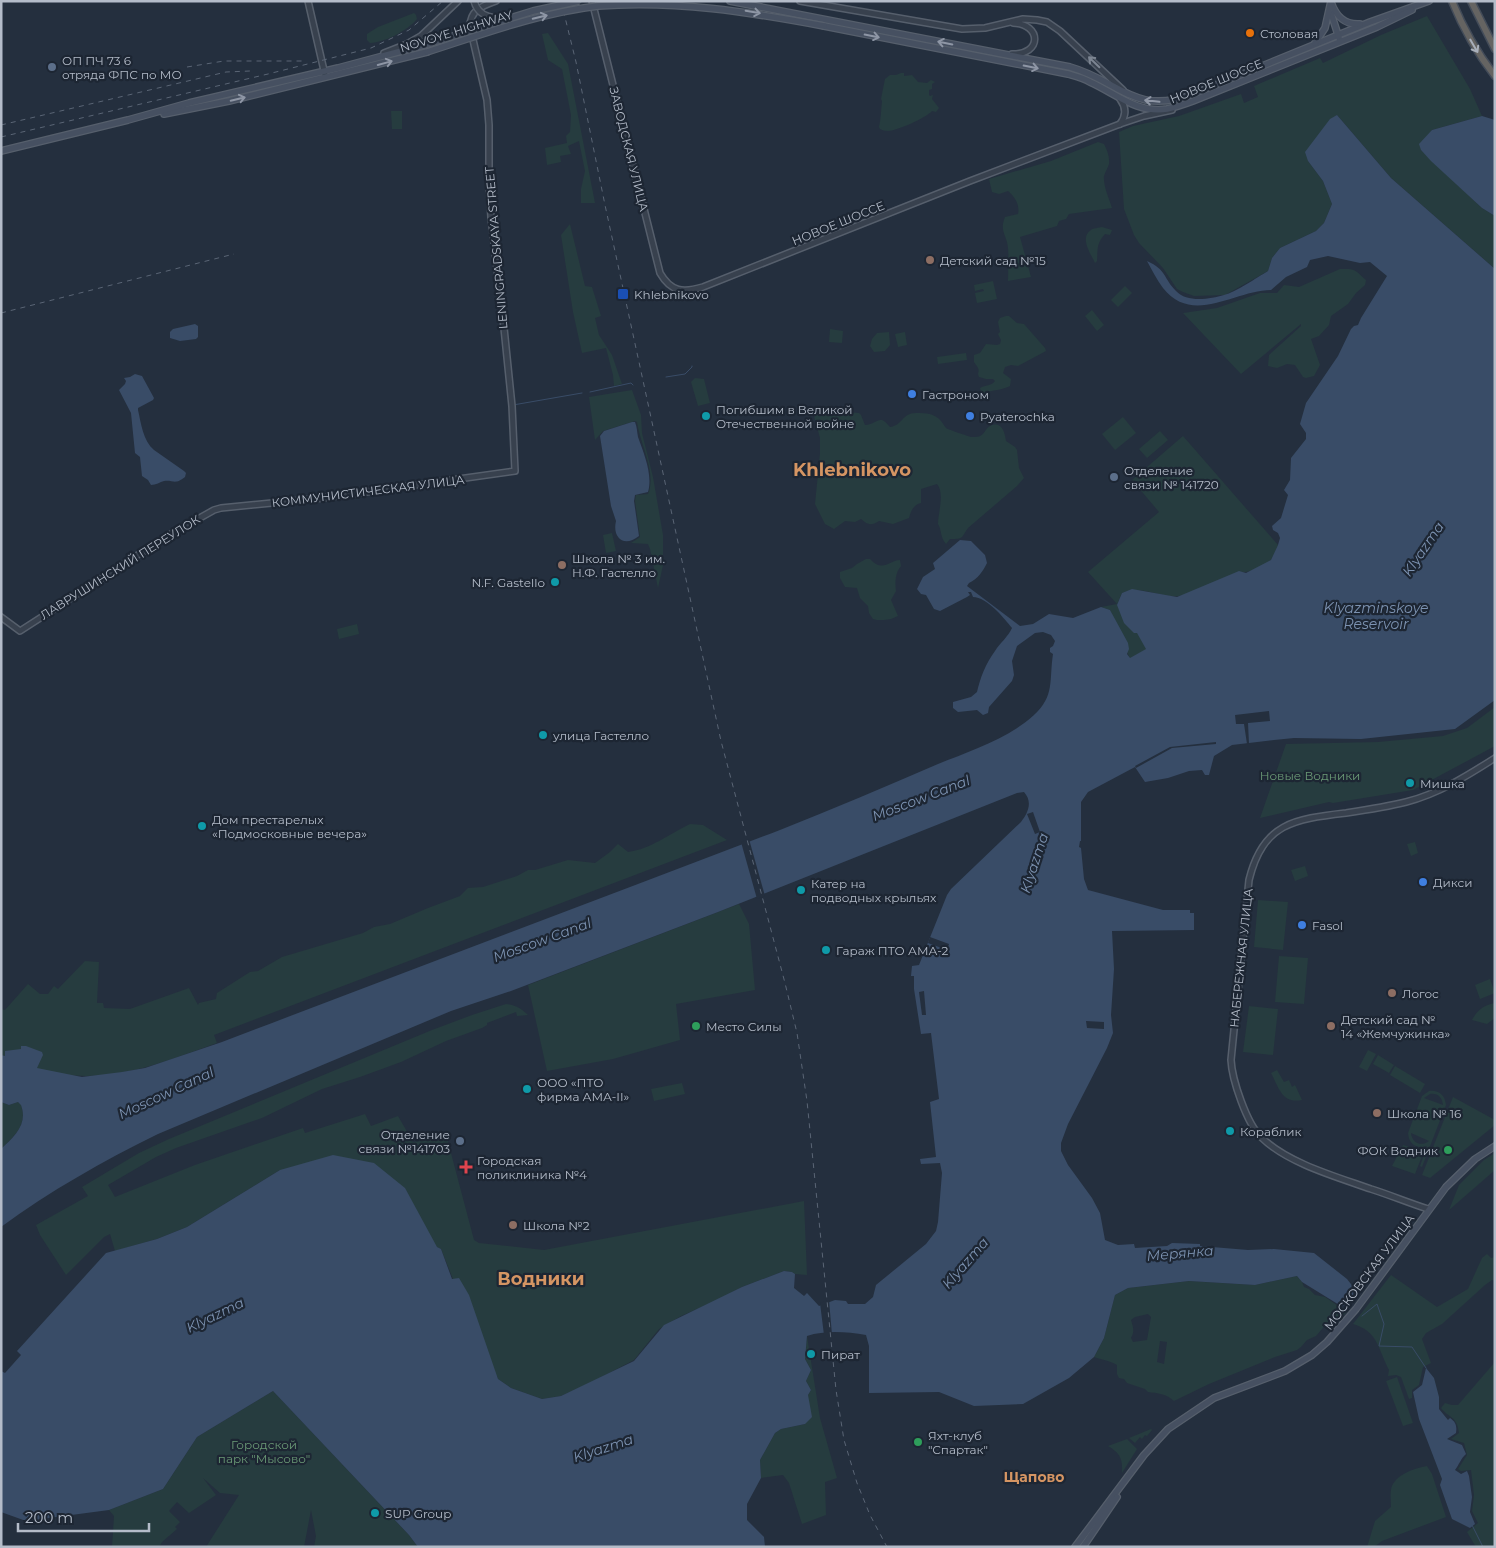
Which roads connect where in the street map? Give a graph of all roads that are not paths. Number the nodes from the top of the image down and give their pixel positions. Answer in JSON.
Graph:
{"nodes":[{"id":1,"x":308,"y":1,"type":"edge"},
{"id":2,"x":458,"y":1,"type":"edge"},
{"id":3,"x":474,"y":1,"type":"edge"},
{"id":4,"x":496,"y":1,"type":"edge"},
{"id":5,"x":579,"y":1,"type":"edge"},
{"id":6,"x":592,"y":1,"type":"edge"},
{"id":7,"x":730,"y":1,"type":"edge"},
{"id":8,"x":800,"y":1,"type":"edge"},
{"id":9,"x":1331,"y":1,"type":"edge"},
{"id":10,"x":1452,"y":1,"type":"edge"},
{"id":11,"x":1472,"y":4,"type":"edge"},
{"id":12,"x":533,"y":11,"type":"junction"},
{"id":13,"x":1007,"y":23,"type":"junction"},
{"id":14,"x":1367,"y":23,"type":"junction"},
{"id":15,"x":1338,"y":35,"type":"junction"},
{"id":16,"x":1341,"y":42,"type":"junction"},
{"id":17,"x":1313,"y":45,"type":"junction"},
{"id":18,"x":1495,"y":49,"type":"edge"},
{"id":19,"x":993,"y":52,"type":"junction"},
{"id":20,"x":362,"y":62,"type":"junction"},
{"id":21,"x":325,"y":75,"type":"junction"},
{"id":22,"x":1495,"y":76,"type":"edge"},
{"id":23,"x":1127,"y":94,"type":"junction"},
{"id":24,"x":1120,"y":99,"type":"junction"},
{"id":25,"x":1193,"y":101,"type":"junction"},
{"id":26,"x":1120,"y":124,"type":"junction"},
{"id":27,"x":1,"y":151,"type":"edge"},
{"id":28,"x":678,"y":290,"type":"joint"},
{"id":29,"x":516,"y":471,"type":"joint"},
{"id":30,"x":221,"y":508,"type":"joint"},
{"id":31,"x":1,"y":617,"type":"edge"},
{"id":32,"x":1495,"y":758,"type":"edge"},
{"id":33,"x":1495,"y":1146,"type":"edge"},
{"id":34,"x":1428,"y":1210,"type":"junction"},
{"id":35,"x":1135,"y":1467,"type":"junction"},
{"id":36,"x":1075,"y":1547,"type":"edge"},
{"id":37,"x":1083,"y":1547,"type":"edge"}],
"edges":[{"from":1,"to":21,"type":"street"},
{"from":2,"to":20,"type":"street"},
{"from":3,"to":12,"type":"street","bridge":true},
{"from":4,"to":29,"type":"street","name":"LENINGRADSKAYA STREET"},
{"from":5,"to":12,"type":"main road","name":"NOVOYE HIGHWAY","bridge":true},
{"from":6,"to":28,"type":"street","name":"ЗАВОДСКАЯ УЛИЦА"},
{"from":19,"to":7,"type":"main road","name":"НОВОЕ ШОССЕ","one_way":true},
{"from":8,"to":13,"type":"street"},
{"from":9,"to":14,"type":"main road"},
{"from":9,"to":15,"type":"main road"},
{"from":9,"to":17,"type":"main road"},
{"from":10,"to":22,"type":"highway","one_way":true},
{"from":11,"to":18,"type":"highway"},
{"from":12,"to":20,"type":"main road","name":"NOVOYE HIGHWAY","bridge":true},
{"from":13,"to":19,"type":"street"},
{"from":23,"to":13,"type":"street","one_way":true},
{"from":14,"to":15,"type":"main road","name":"НОВОЕ ШОССЕ"},
{"from":14,"to":16,"type":"main road","name":"НОВОЕ ШОССЕ"},
{"from":15,"to":16,"type":"main road"},
{"from":15,"to":17,"type":"main road","name":"НОВОЕ ШОССЕ"},
{"from":16,"to":25,"type":"main road","name":"НОВОЕ ШОССЕ"},
{"from":17,"to":23,"type":"main road","name":"НОВОЕ ШОССЕ","one_way":true},
{"from":19,"to":23,"type":"main road","name":"НОВОЕ ШОССЕ"},
{"from":20,"to":21,"type":"main road","name":"NOVOYE HIGHWAY"},
{"from":21,"to":24,"type":"main road","name":"NOVOYE HIGHWAY","one_way":true,"bridge":true},
{"from":21,"to":27,"type":"main road","name":"NOVOYE HIGHWAY"},
{"from":24,"to":25,"type":"main road","name":"NOVOYE HIGHWAY"},
{"from":24,"to":26,"type":"street"},
{"from":25,"to":26,"type":"street","name":"НОВОЕ ШОССЕ"},
{"from":26,"to":28,"type":"street","name":"НОВОЕ ШОССЕ"},
{"from":29,"to":30,"type":"street","name":"КОММУНИСТИЧЕСКАЯ УЛИЦА"},
{"from":30,"to":31,"type":"street","name":"ЛАВРУШИНСКИЙ ПЕРЕУЛОК"},
{"from":32,"to":34,"type":"street","name":"НАБЕРЕЖНАЯ УЛИЦА"},
{"from":33,"to":34,"type":"main road","name":"МОСКОВСКАЯ УЛИЦА"},
{"from":34,"to":35,"type":"main road","name":"МОСКОВСКАЯ УЛИЦА"},
{"from":35,"to":36,"type":"main road"},
{"from":35,"to":37,"type":"main road"}]}
